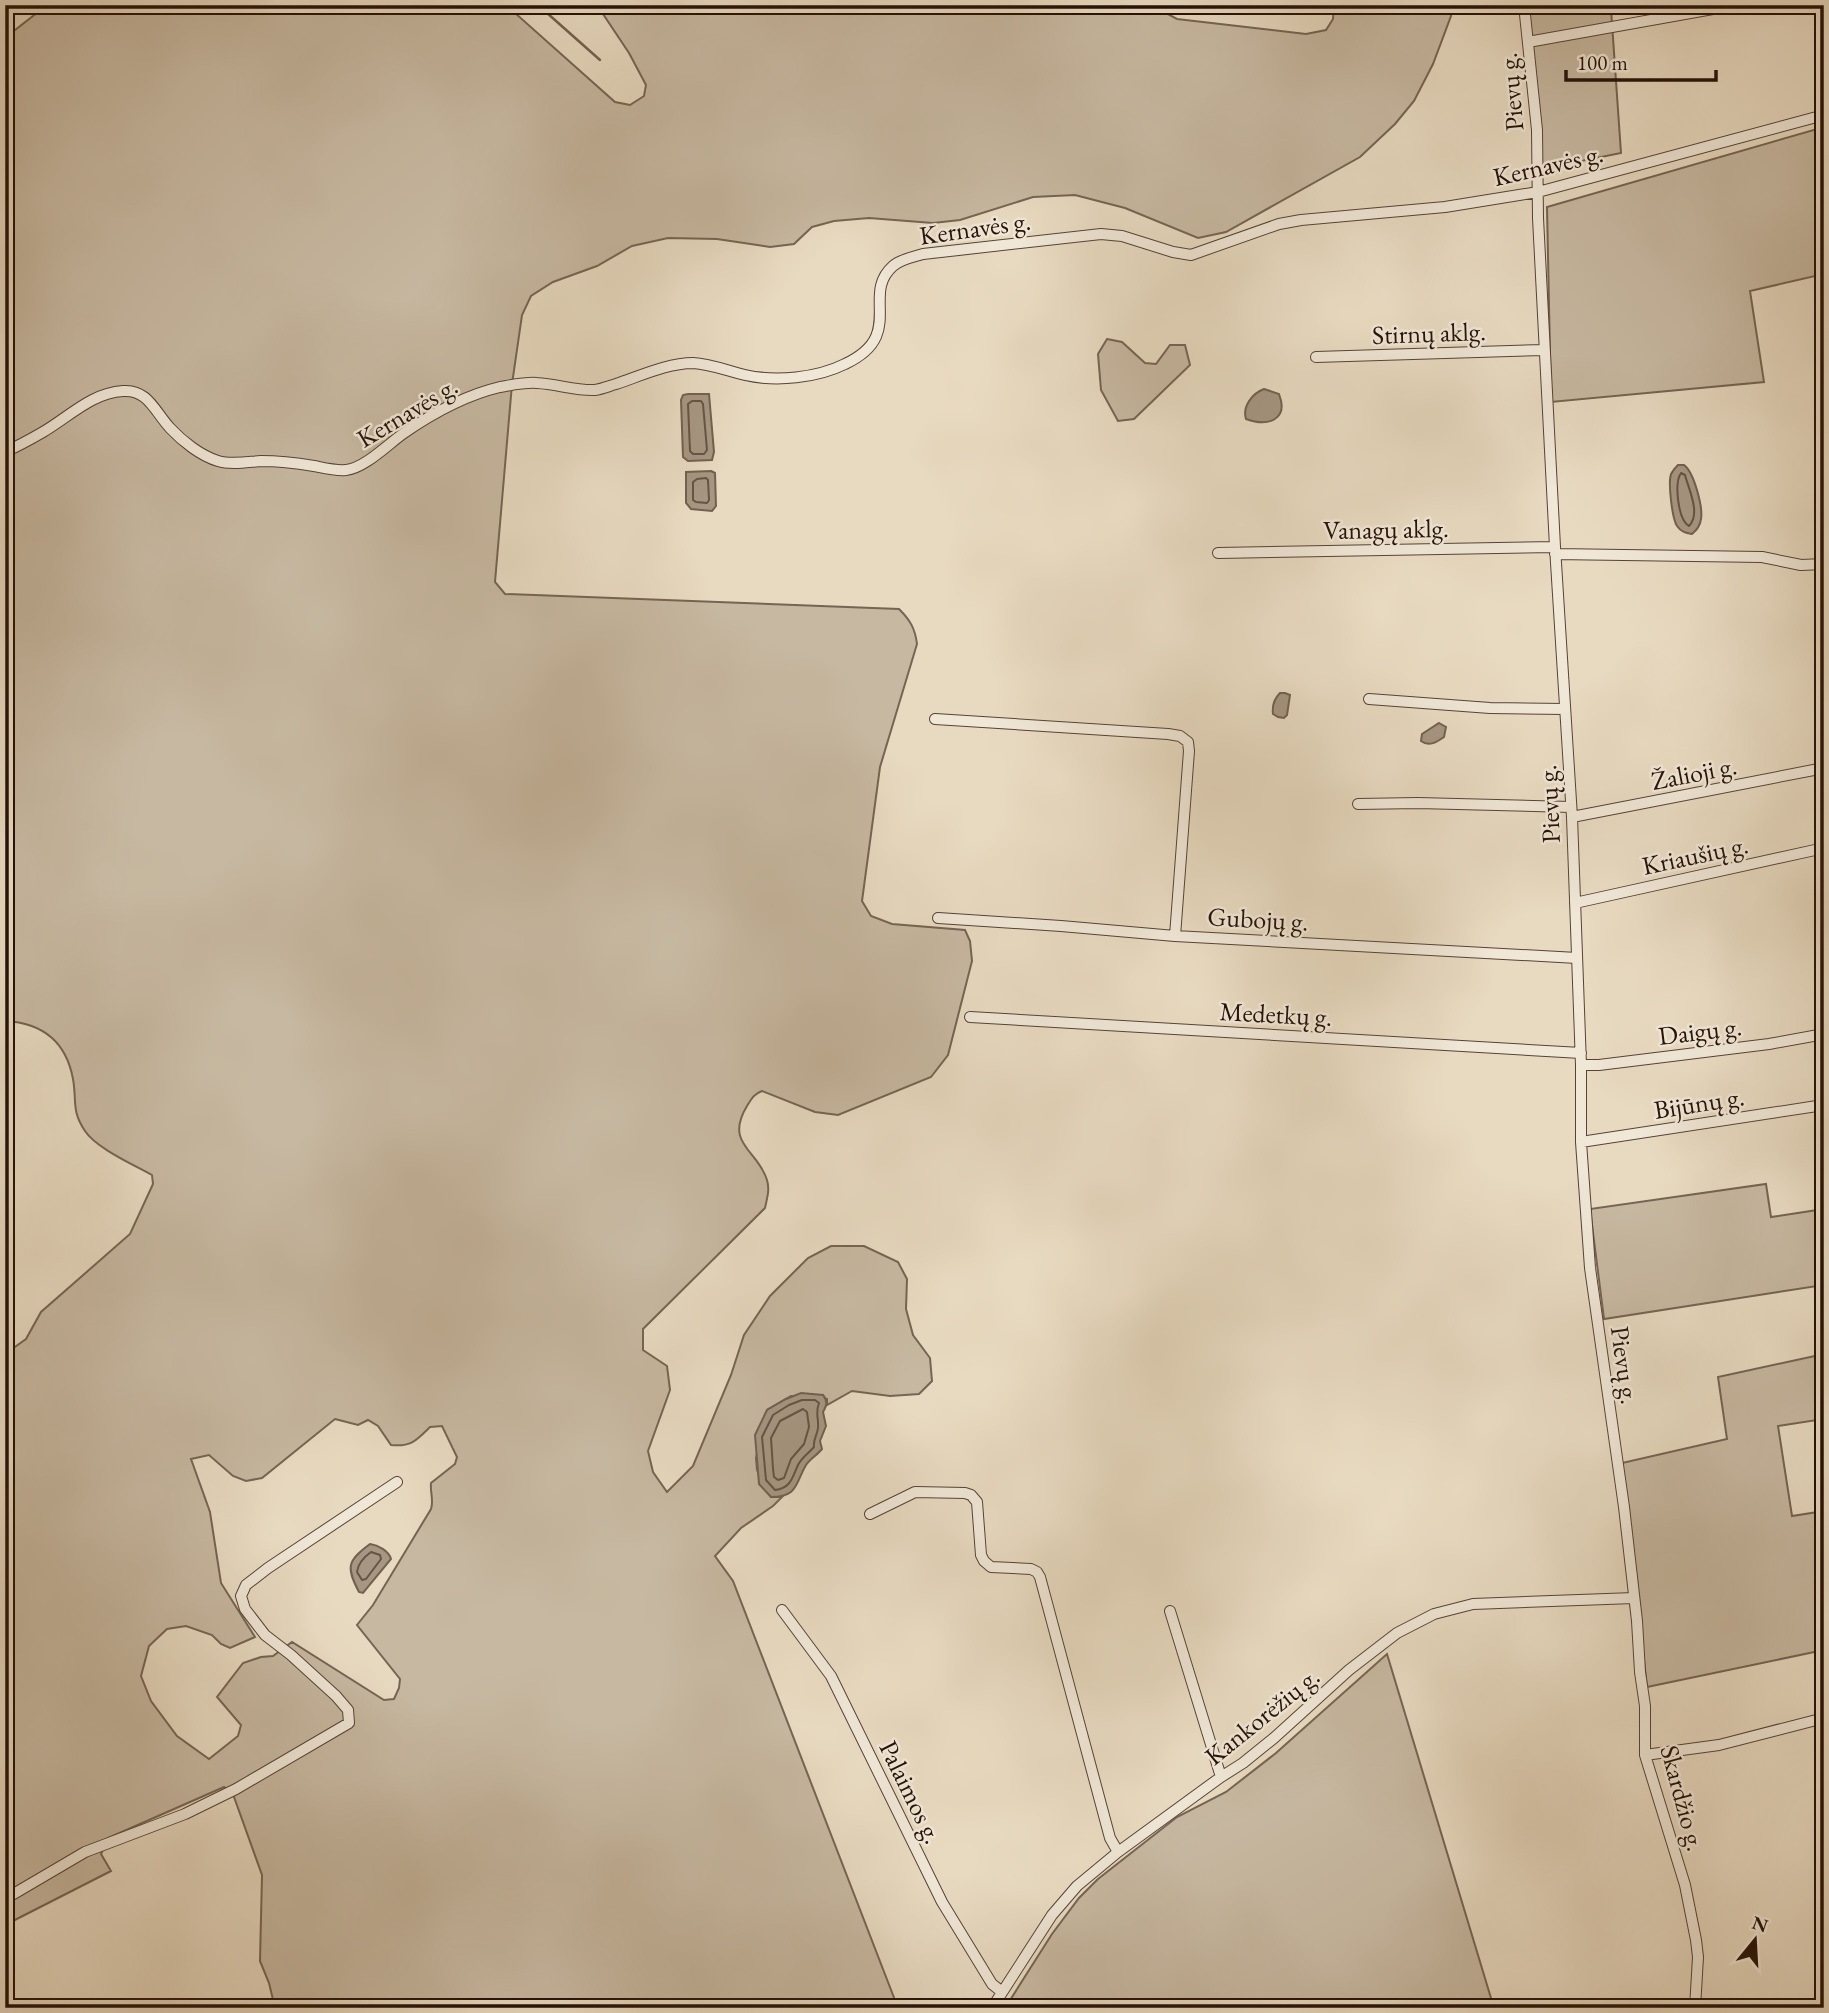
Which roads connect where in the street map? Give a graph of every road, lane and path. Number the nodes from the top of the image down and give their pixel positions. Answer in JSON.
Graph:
{"nodes":[{"id":1,"x":1524,"y":5,"type":"edge"},
{"id":2,"x":1735,"y":5,"type":"edge"},
{"id":3,"x":1528,"y":42,"type":"junction"},
{"id":4,"x":1824,"y":115,"type":"edge"},
{"id":5,"x":1538,"y":192,"type":"junction"},
{"id":6,"x":1545,"y":350,"type":"junction"},
{"id":7,"x":1316,"y":357,"type":"dead end"},
{"id":8,"x":5,"y":452,"type":"edge"},
{"id":9,"x":1555,"y":551,"type":"junction"},
{"id":10,"x":1218,"y":553,"type":"dead end"},
{"id":11,"x":1824,"y":564,"type":"edge"},
{"id":12,"x":1369,"y":699,"type":"dead end"},
{"id":13,"x":1565,"y":709,"type":"junction"},
{"id":14,"x":934,"y":719,"type":"dead end"},
{"id":15,"x":1824,"y":768,"type":"edge"},
{"id":16,"x":1358,"y":804,"type":"dead end"},
{"id":17,"x":1572,"y":812,"type":"junction"},
{"id":18,"x":1824,"y":848,"type":"edge"},
{"id":19,"x":1575,"y":903,"type":"junction"},
{"id":20,"x":938,"y":918,"type":"dead end"},
{"id":21,"x":1175,"y":936,"type":"junction"},
{"id":22,"x":1577,"y":958,"type":"junction"},
{"id":23,"x":970,"y":1017,"type":"dead end"},
{"id":24,"x":1824,"y":1034,"type":"edge"},
{"id":25,"x":1581,"y":1052,"type":"junction"},
{"id":26,"x":1581,"y":1065,"type":"junction"},
{"id":27,"x":1824,"y":1107,"type":"edge"},
{"id":28,"x":1581,"y":1142,"type":"junction"},
{"id":29,"x":397,"y":1482,"type":"dead end"},
{"id":30,"x":870,"y":1514,"type":"dead end"},
{"id":31,"x":1634,"y":1598,"type":"junction"},
{"id":32,"x":782,"y":1610,"type":"dead end"},
{"id":33,"x":1170,"y":1611,"type":"dead end"},
{"id":34,"x":1824,"y":1717,"type":"edge"},
{"id":35,"x":1645,"y":1755,"type":"junction"},
{"id":36,"x":1221,"y":1777,"type":"junction"},
{"id":37,"x":1118,"y":1852,"type":"junction"},
{"id":38,"x":5,"y":1899,"type":"edge"},
{"id":39,"x":1002,"y":1992,"type":"junction"},
{"id":40,"x":992,"y":2008,"type":"edge"},
{"id":41,"x":1695,"y":2008,"type":"edge"}],
"edges":[{"from":1,"to":3,"type":"street","name":"Pievų g."},
{"from":2,"to":3,"type":"street"},
{"from":3,"to":5,"type":"street","name":"Pievų g."},
{"from":4,"to":5,"type":"street","name":"Kernavės g."},
{"from":5,"to":6,"type":"street","name":"Pievų g."},
{"from":5,"to":8,"type":"street","name":"Kernavės g."},
{"from":6,"to":7,"type":"street","name":"Stirnų aklg."},
{"from":6,"to":9,"type":"street","name":"Pievų g."},
{"from":9,"to":10,"type":"street","name":"Vanagų aklg."},
{"from":9,"to":11,"type":"street","name":"Vanagų aklg."},
{"from":9,"to":13,"type":"street","name":"Pievų g."},
{"from":12,"to":13,"type":"street"},
{"from":13,"to":17,"type":"street","name":"Pievų g."},
{"from":14,"to":21,"type":"street"},
{"from":15,"to":17,"type":"street","name":"Žalioji g."},
{"from":16,"to":17,"type":"street","name":"Žalioji g."},
{"from":17,"to":19,"type":"street","name":"Pievų g."},
{"from":18,"to":19,"type":"street","name":"Kriaušių g."},
{"from":19,"to":22,"type":"street","name":"Pievų g."},
{"from":20,"to":21,"type":"street","name":"Gubojų g."},
{"from":21,"to":22,"type":"street","name":"Gubojų g."},
{"from":22,"to":25,"type":"street","name":"Pievų g."},
{"from":23,"to":25,"type":"street","name":"Medetkų g."},
{"from":24,"to":26,"type":"street","name":"Daigų g."},
{"from":25,"to":26,"type":"street","name":"Pievų g."},
{"from":26,"to":28,"type":"street","name":"Pievų g."},
{"from":27,"to":28,"type":"street","name":"Bijūnų g."},
{"from":28,"to":31,"type":"street","name":"Pievų g."},
{"from":29,"to":38,"type":"street"},
{"from":30,"to":37,"type":"street"},
{"from":31,"to":35,"type":"street","name":"Skardžio g."},
{"from":31,"to":36,"type":"street","name":"Kankorėžių g."},
{"from":32,"to":39,"type":"street","name":"Palaimos g."},
{"from":33,"to":36,"type":"street"},
{"from":34,"to":35,"type":"street"},
{"from":35,"to":41,"type":"street","name":"Skardžio g."},
{"from":36,"to":37,"type":"street","name":"Kankorėžių g."},
{"from":37,"to":39,"type":"street","name":"Kankorėžių g."},
{"from":39,"to":40,"type":"street","name":"Kankorėžių g."}]}
